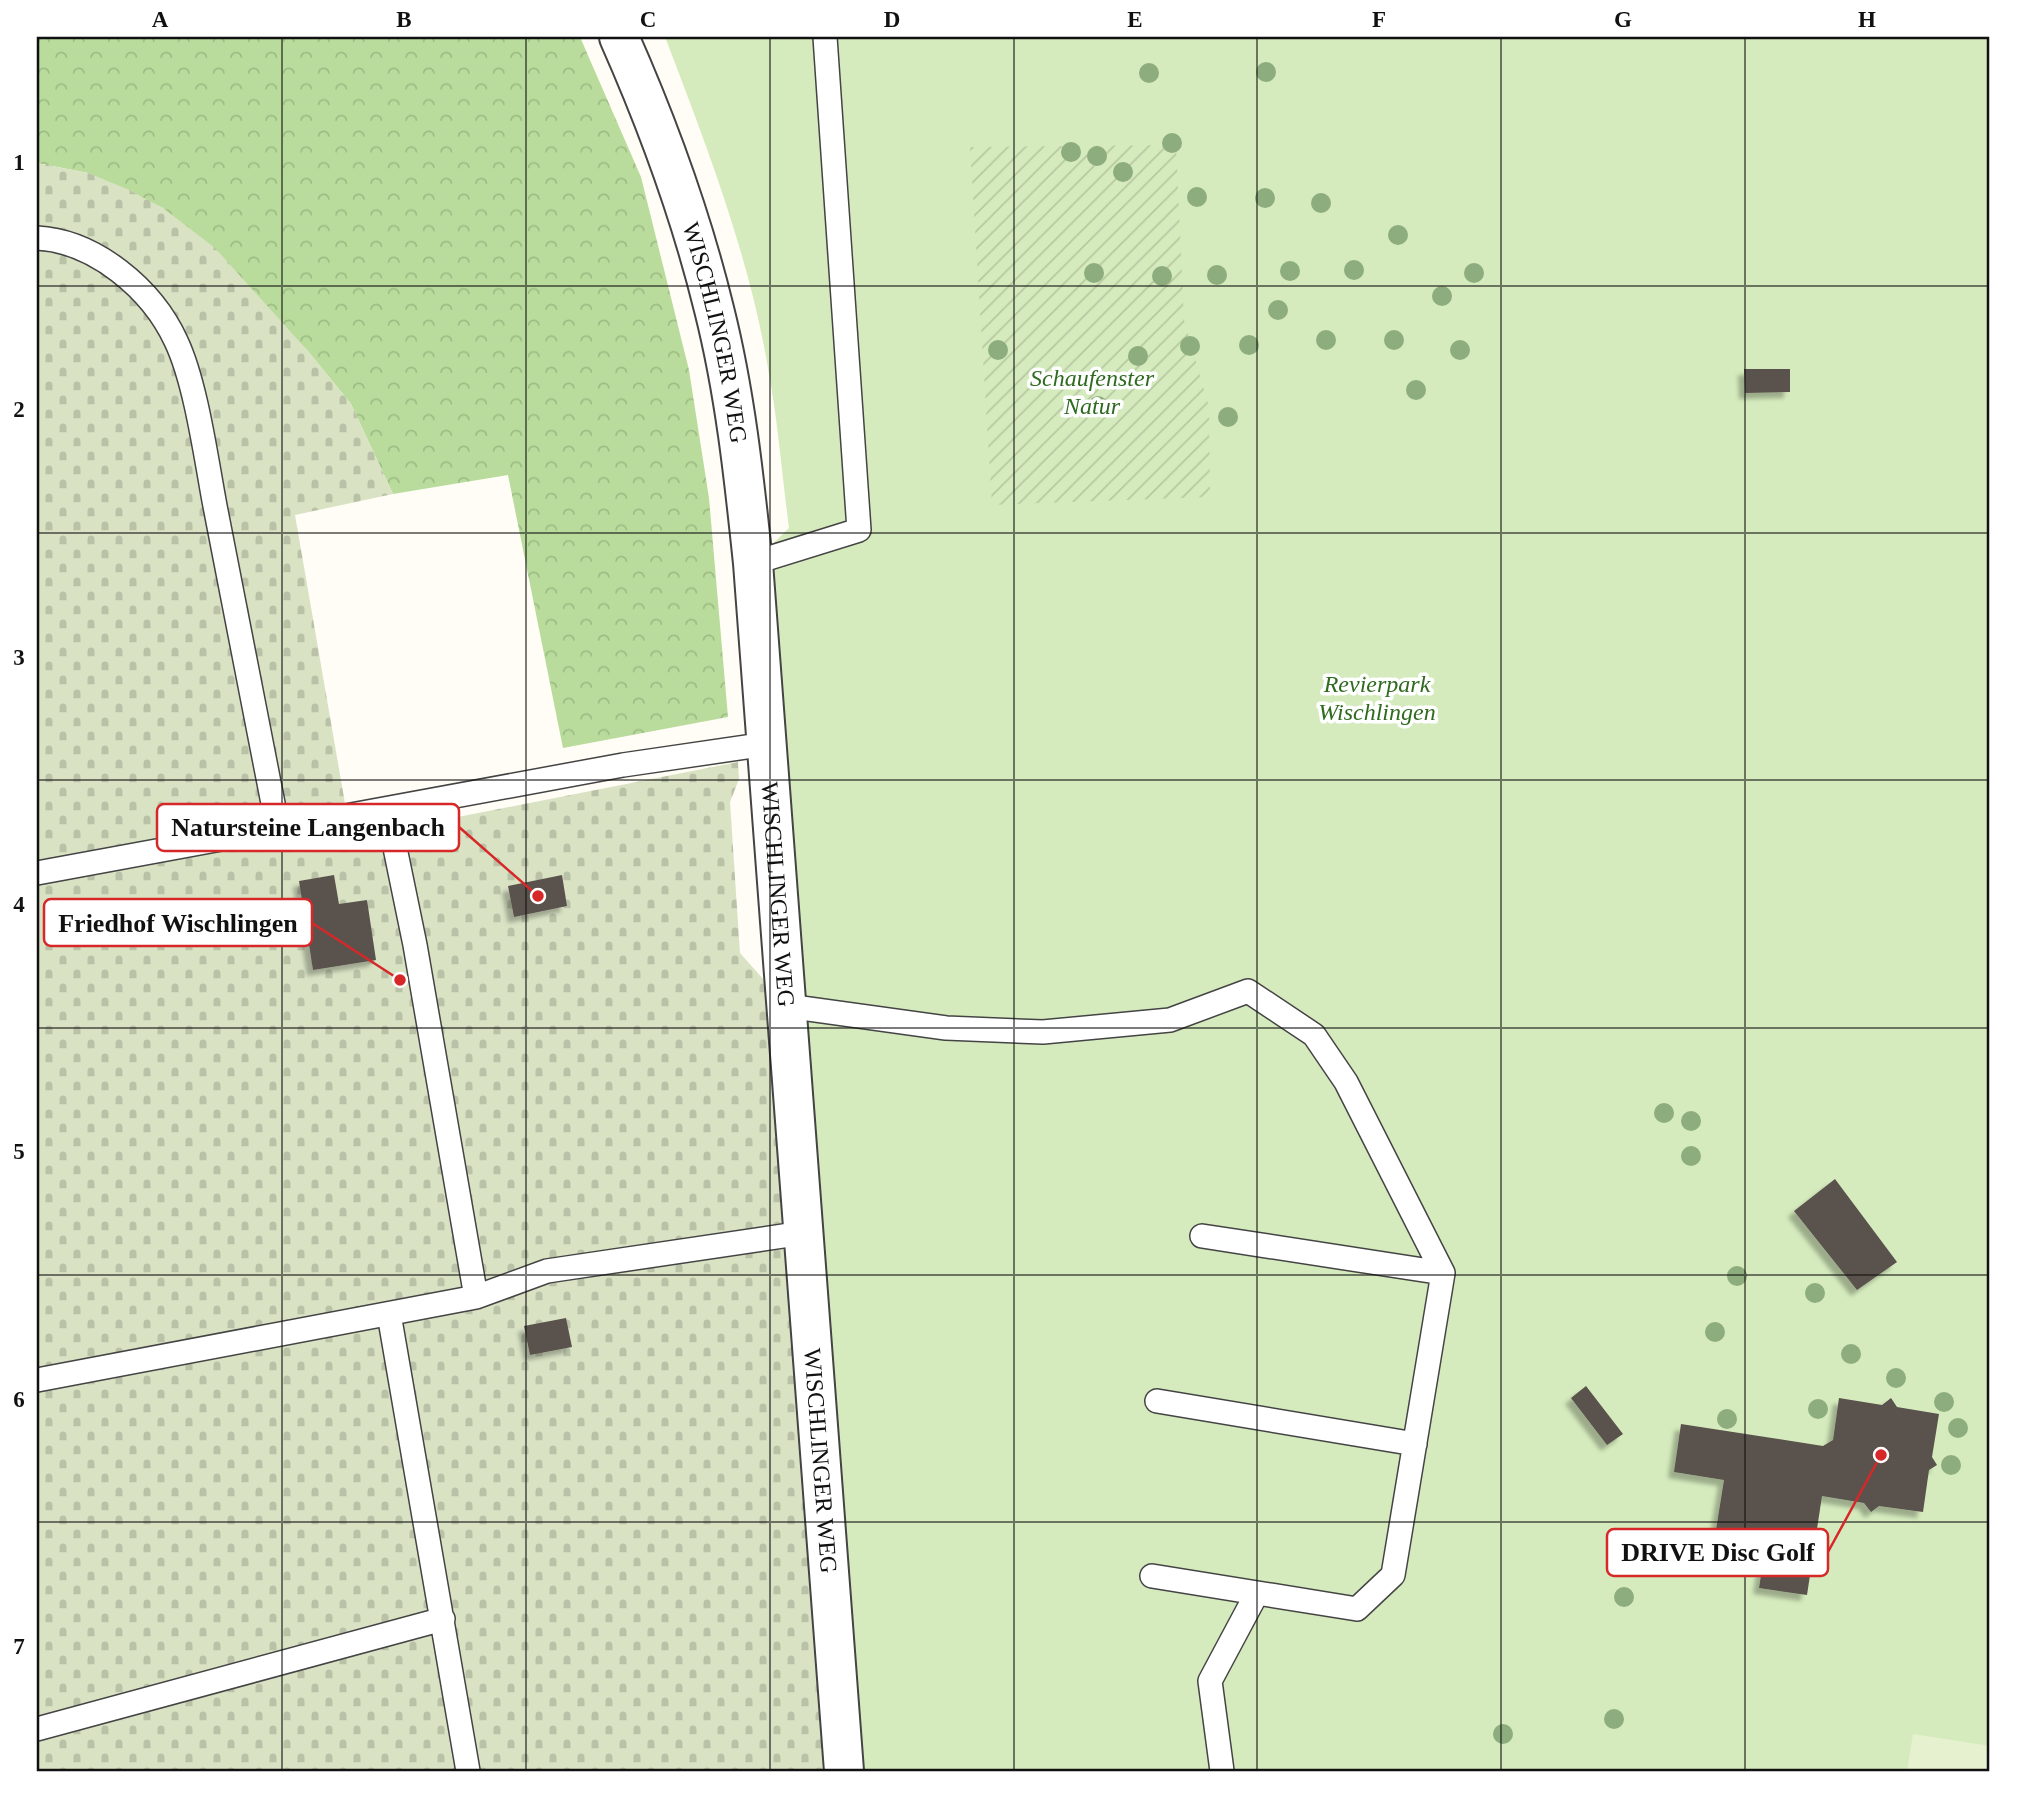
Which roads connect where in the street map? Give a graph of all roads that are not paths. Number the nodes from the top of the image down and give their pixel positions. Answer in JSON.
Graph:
{"nodes":[{"id":1,"x":619,"y":37,"type":"edge"},
{"id":2,"x":825,"y":37,"type":"edge"},
{"id":3,"x":37,"y":238,"type":"edge"},
{"id":4,"x":753,"y":563,"type":"junction"},
{"id":5,"x":767,"y":744,"type":"junction"},
{"id":6,"x":387,"y":809,"type":"junction"},
{"id":7,"x":278,"y":829,"type":"junction"},
{"id":8,"x":37,"y":873,"type":"edge"},
{"id":9,"x":787,"y":1006,"type":"junction"},
{"id":10,"x":803,"y":1233,"type":"junction"},
{"id":11,"x":1202,"y":1236,"type":"dead end"},
{"id":12,"x":1443,"y":1273,"type":"junction"},
{"id":13,"x":476,"y":1297,"type":"junction"},
{"id":14,"x":389,"y":1314,"type":"junction"},
{"id":15,"x":37,"y":1380,"type":"edge"},
{"id":16,"x":1157,"y":1401,"type":"dead end"},
{"id":17,"x":1415,"y":1444,"type":"junction"},
{"id":18,"x":1153,"y":1576,"type":"dead end"},
{"id":19,"x":1257,"y":1593,"type":"junction"},
{"id":20,"x":443,"y":1619,"type":"junction"},
{"id":21,"x":37,"y":1729,"type":"edge"},
{"id":22,"x":468,"y":1771,"type":"edge"},
{"id":23,"x":844,"y":1771,"type":"edge"},
{"id":24,"x":1222,"y":1771,"type":"edge"}],
"edges":[{"from":1,"to":4,"type":"street","name":"WISCHLINGER WEG"},
{"from":2,"to":4,"type":"lane"},
{"from":3,"to":7,"type":"lane"},
{"from":4,"to":5,"type":"street","name":"WISCHLINGER WEG"},
{"from":5,"to":6,"type":"lane"},
{"from":5,"to":9,"type":"street","name":"WISCHLINGER WEG"},
{"from":6,"to":7,"type":"lane"},
{"from":6,"to":13,"type":"lane"},
{"from":7,"to":8,"type":"lane"},
{"from":9,"to":10,"type":"street","name":"WISCHLINGER WEG"},
{"from":9,"to":12,"type":"lane"},
{"from":10,"to":13,"type":"lane"},
{"from":10,"to":23,"type":"street","name":"WISCHLINGER WEG"},
{"from":11,"to":12,"type":"lane"},
{"from":12,"to":17,"type":"lane"},
{"from":13,"to":14,"type":"lane"},
{"from":14,"to":15,"type":"lane"},
{"from":14,"to":20,"type":"lane"},
{"from":16,"to":17,"type":"lane"},
{"from":17,"to":19,"type":"lane"},
{"from":18,"to":19,"type":"lane"},
{"from":19,"to":24,"type":"lane"},
{"from":20,"to":21,"type":"lane"},
{"from":20,"to":22,"type":"lane"}]}
